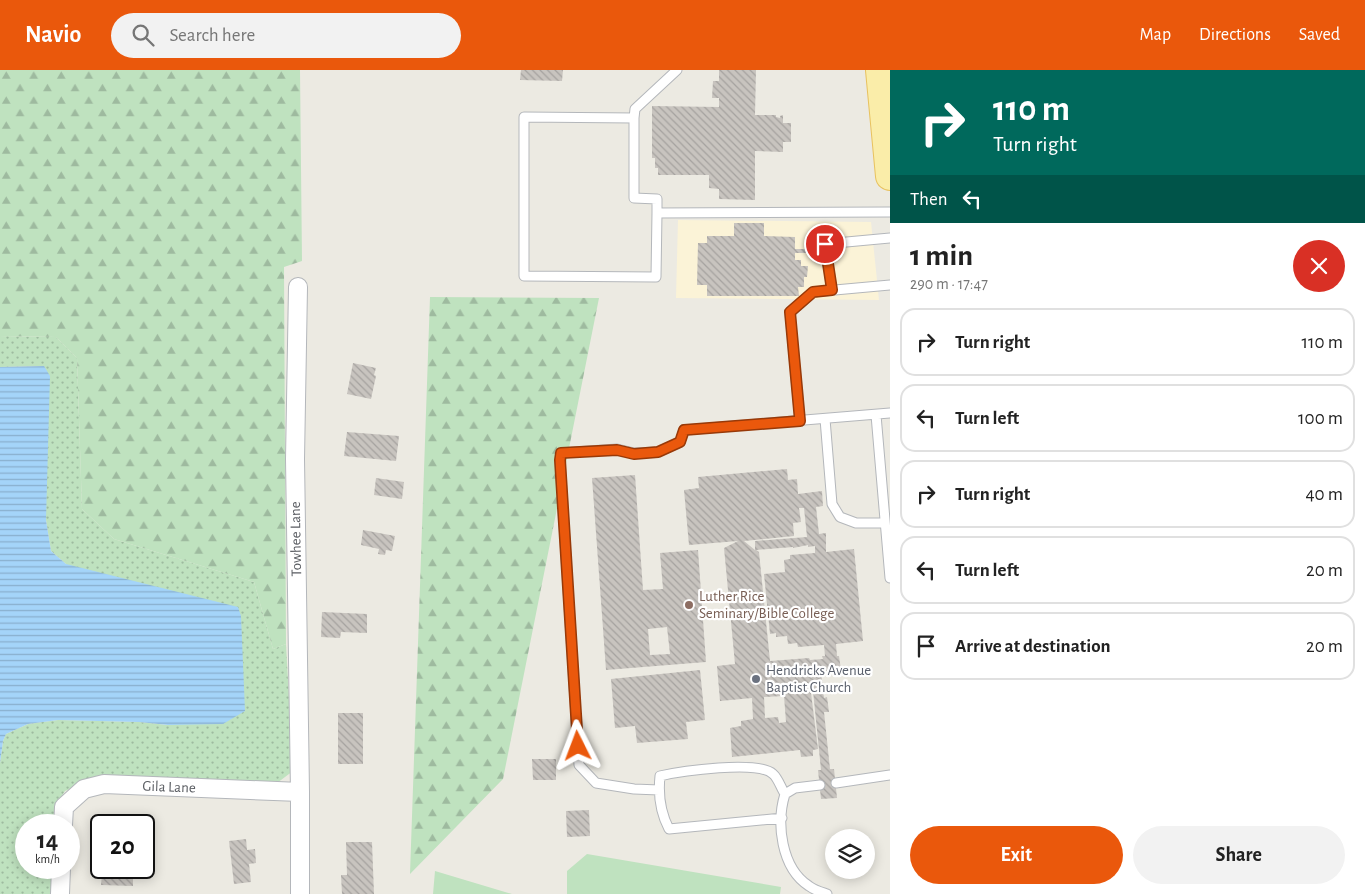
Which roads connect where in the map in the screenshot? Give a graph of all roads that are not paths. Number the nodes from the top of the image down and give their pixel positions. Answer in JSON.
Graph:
{"nodes":[{"id":1,"x":677,"y":70,"type":"edge"},
{"id":2,"x":880,"y":70,"type":"edge"},
{"id":3,"x":634,"y":118,"type":"junction"},
{"id":4,"x":890,"y":176,"type":"edge"},
{"id":5,"x":890,"y":212,"type":"edge"},
{"id":6,"x":657,"y":213,"type":"junction"},
{"id":7,"x":890,"y":238,"type":"edge"},
{"id":8,"x":890,"y":285,"type":"edge"},
{"id":9,"x":298,"y":286,"type":"dead end"},
{"id":10,"x":832,"y":290,"type":"junction"},
{"id":11,"x":890,"y":413,"type":"edge"},
{"id":12,"x":876,"y":415,"type":"junction"},
{"id":13,"x":826,"y":419,"type":"junction"},
{"id":14,"x":800,"y":421,"type":"junction"},
{"id":15,"x":885,"y":523,"type":"junction"},
{"id":16,"x":890,"y":578,"type":"edge"},
{"id":17,"x":890,"y":775,"type":"edge"},
{"id":18,"x":836,"y":783,"type":"dead end"},
{"id":19,"x":820,"y":785,"type":"dead end"},
{"id":20,"x":659,"y":790,"type":"junction"},
{"id":21,"x":300,"y":792,"type":"junction"},
{"id":22,"x":785,"y":794,"type":"junction"},
{"id":23,"x":64,"y":814,"type":"edge"},
{"id":24,"x":782,"y":818,"type":"junction"},
{"id":25,"x":61,"y":879,"type":"edge"},
{"id":26,"x":60,"y":894,"type":"edge"},
{"id":27,"x":300,"y":894,"type":"edge"},
{"id":28,"x":827,"y":894,"type":"edge"}],
"edges":[{"from":1,"to":3,"type":"lane"},
{"from":2,"to":4,"type":"main road"},
{"from":3,"to":6,"type":"lane"},
{"from":3,"to":6,"type":"lane"},
{"from":5,"to":6,"type":"lane"},
{"from":7,"to":10,"type":"lane"},
{"from":8,"to":10,"type":"lane"},
{"from":9,"to":21,"type":"street","name":"Towhee Lane"},
{"from":10,"to":14,"type":"lane"},
{"from":11,"to":12,"type":"lane"},
{"from":12,"to":13,"type":"lane"},
{"from":12,"to":15,"type":"lane"},
{"from":13,"to":14,"type":"lane"},
{"from":13,"to":15,"type":"lane"},
{"from":14,"to":20,"type":"lane"},
{"from":15,"to":16,"type":"lane"},
{"from":17,"to":18,"type":"lane"},
{"from":19,"to":22,"type":"lane"},
{"from":20,"to":22,"type":"lane"},
{"from":20,"to":24,"type":"lane"},
{"from":21,"to":23,"type":"street","name":"Gila Lane"},
{"from":21,"to":27,"type":"street","name":"Towhee Lane"},
{"from":22,"to":24,"type":"lane"},
{"from":24,"to":28,"type":"lane"},
{"from":25,"to":26,"type":"street"}]}
